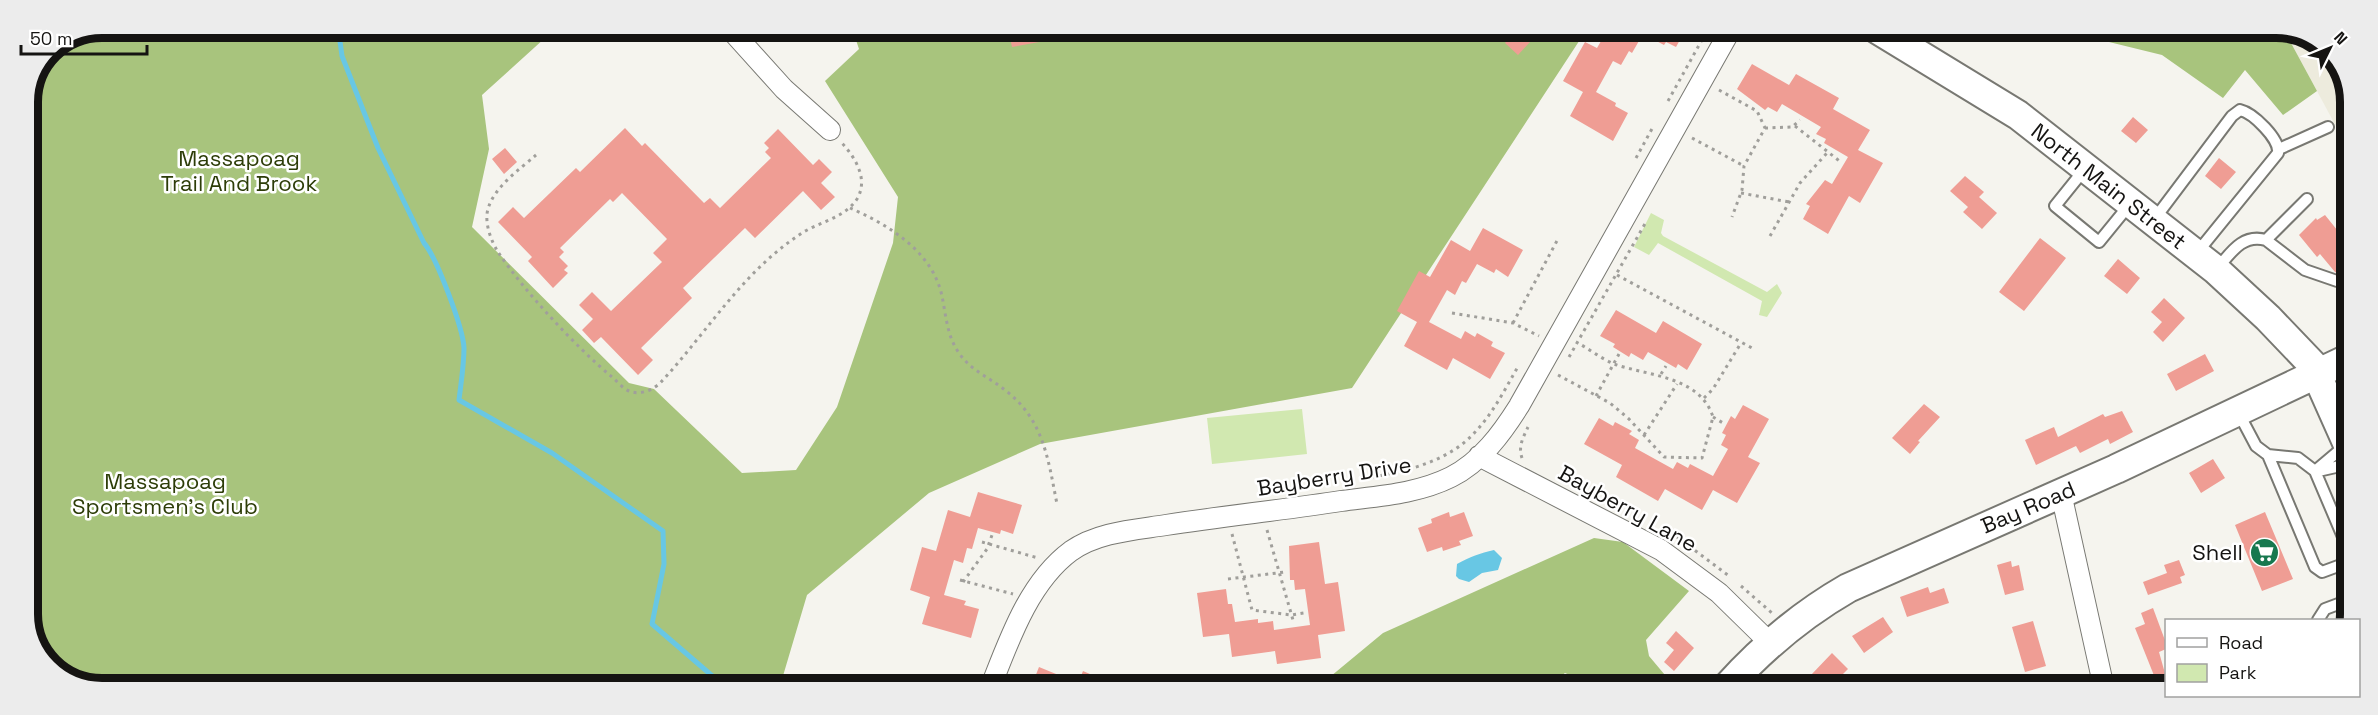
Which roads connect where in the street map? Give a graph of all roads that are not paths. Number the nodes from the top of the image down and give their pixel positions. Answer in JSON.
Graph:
{"nodes":[{"id":1,"x":738,"y":38,"type":"edge"},
{"id":2,"x":1726,"y":38,"type":"edge"},
{"id":3,"x":1914,"y":39,"type":"edge"},
{"id":4,"x":2328,"y":127,"type":"dead end"},
{"id":5,"x":830,"y":130,"type":"road end"},
{"id":6,"x":2279,"y":149,"type":"junction"},
{"id":7,"x":2086,"y":167,"type":"junction"},
{"id":8,"x":2307,"y":199,"type":"dead end"},
{"id":9,"x":2131,"y":203,"type":"junction"},
{"id":10,"x":2153,"y":221,"type":"junction"},
{"id":11,"x":2265,"y":240,"type":"junction"},
{"id":12,"x":2206,"y":262,"type":"junction"},
{"id":13,"x":2337,"y":281,"type":"dead end"},
{"id":14,"x":2340,"y":363,"type":"edge"},
{"id":15,"x":2318,"y":373,"type":"junction"},
{"id":16,"x":2238,"y":411,"type":"junction"},
{"id":17,"x":2340,"y":428,"type":"edge"},
{"id":18,"x":1479,"y":456,"type":"junction"},
{"id":19,"x":2268,"y":456,"type":"junction"},
{"id":20,"x":2340,"y":456,"type":"edge"},
{"id":21,"x":2340,"y":456,"type":"edge"},
{"id":22,"x":2315,"y":471,"type":"junction"},
{"id":23,"x":2061,"y":493,"type":"junction"},
{"id":24,"x":2340,"y":531,"type":"edge"},
{"id":25,"x":2340,"y":566,"type":"edge"},
{"id":26,"x":2340,"y":603,"type":"edge"},
{"id":27,"x":2319,"y":619,"type":"edge"},
{"id":28,"x":1769,"y":642,"type":"junction"},
{"id":29,"x":994,"y":678,"type":"edge"},
{"id":30,"x":1735,"y":678,"type":"edge"},
{"id":31,"x":2102,"y":678,"type":"edge"}],
"edges":[{"from":1,"to":5,"type":"street"},
{"from":2,"to":18,"type":"street","name":"Bayberry Drive"},
{"from":3,"to":7,"type":"main road","name":"North Main Street"},
{"from":4,"to":6,"type":"lane"},
{"from":6,"to":10,"type":"lane"},
{"from":6,"to":12,"type":"lane"},
{"from":7,"to":9,"type":"main road","name":"North Main Street"},
{"from":7,"to":9,"type":"lane"},
{"from":8,"to":11,"type":"lane"},
{"from":9,"to":10,"type":"main road","name":"North Main Street"},
{"from":10,"to":12,"type":"main road","name":"North Main Street"},
{"from":11,"to":12,"type":"lane"},
{"from":11,"to":13,"type":"lane"},
{"from":12,"to":15,"type":"main road","name":"North Main Street"},
{"from":14,"to":15,"type":"main road","name":"Bay Road"},
{"from":15,"to":16,"type":"main road","name":"Bay Road"},
{"from":15,"to":17,"type":"main road","name":"North Main Street"},
{"from":16,"to":19,"type":"lane"},
{"from":16,"to":23,"type":"main road","name":"Bay Road"},
{"from":18,"to":28,"type":"street","name":"Bayberry Lane"},
{"from":18,"to":29,"type":"street","name":"Bayberry Drive"},
{"from":19,"to":22,"type":"lane"},
{"from":19,"to":25,"type":"lane"},
{"from":20,"to":22,"type":"lane"},
{"from":21,"to":22,"type":"lane"},
{"from":22,"to":24,"type":"lane"},
{"from":23,"to":28,"type":"main road","name":"Bay Road"},
{"from":23,"to":31,"type":"street"},
{"from":26,"to":27,"type":"lane"},
{"from":28,"to":30,"type":"main road","name":"Bay Road"}]}
